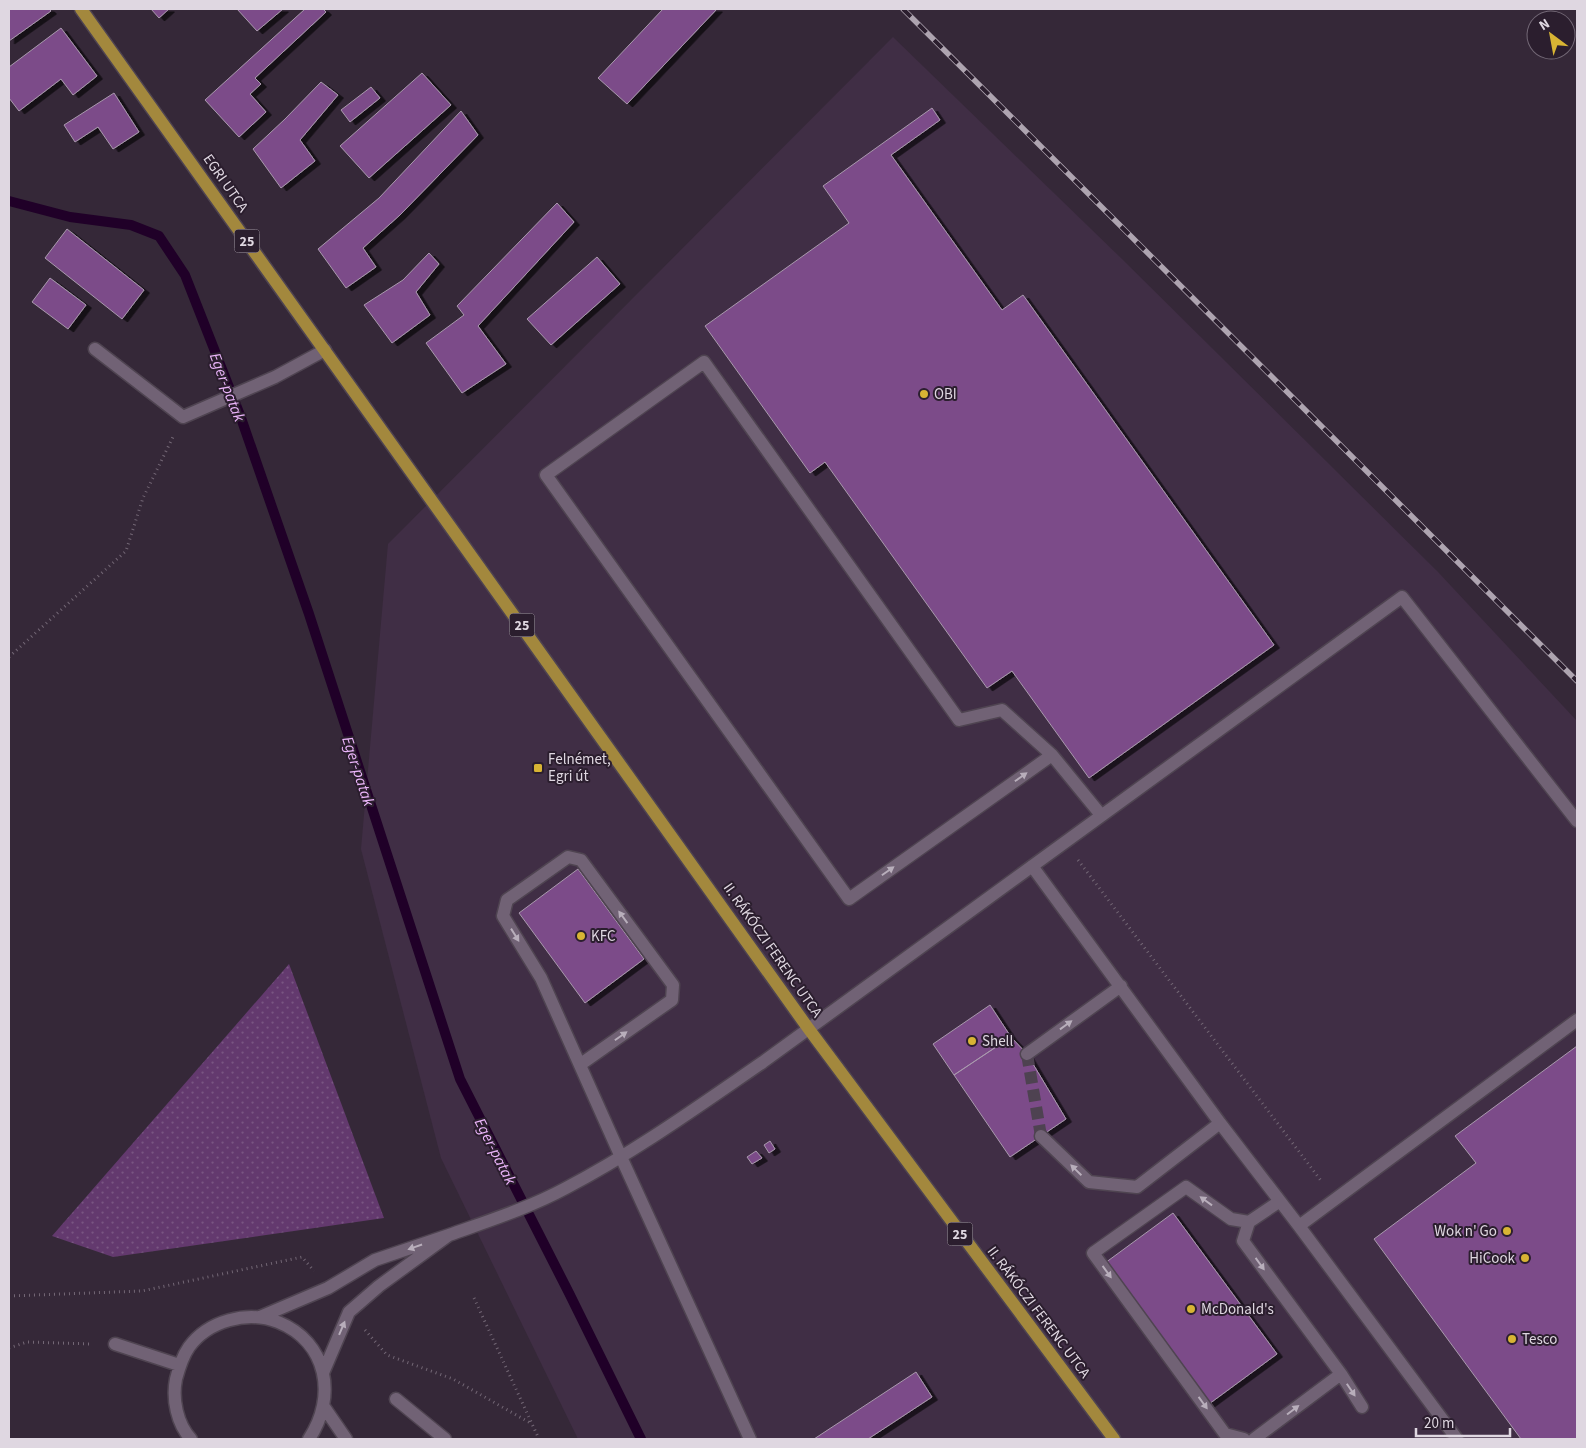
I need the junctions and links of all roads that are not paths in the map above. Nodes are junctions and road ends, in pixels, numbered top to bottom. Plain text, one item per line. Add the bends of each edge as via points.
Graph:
1 (81, 9) edge
2 (95, 349) dead end
3 (325, 350) junction
4 (413, 473) joint
5 (1052, 754) junction
6 (1101, 814) junction
7 (1577, 821) edge
8 (1032, 866) junction
9 (1121, 986) junction
10 (1577, 1020) edge
11 (808, 1028) junction
12 (1027, 1054) dead end
13 (581, 1064) junction
14 (1220, 1123) junction
15 (1040, 1136) tunnel mouth
16 (621, 1157) junction
17 (1280, 1200) junction
18 (1249, 1222) junction
19 (1299, 1226) junction
20 (449, 1235) junction
21 (260, 1317) junction
22 (116, 1344) road end
23 (179, 1365) junction
24 (323, 1373) junction
25 (1341, 1374) junction
26 (396, 1399) dead end
27 (324, 1407) junction
28 (1362, 1407) dead end
29 (192, 1439) edge
30 (309, 1439) edge
31 (346, 1439) edge
32 (445, 1439) edge
33 (750, 1439) edge
34 (1114, 1439) edge
35 (1244, 1439) edge
36 (1254, 1439) edge
37 (1457, 1439) edge

1 - 3 main road, EGRI UTCA / 25
2 - 3 street via 183,417 275,377
3 - 4 main road, EGRI UTCA / 25
4 - 11 main road, II. RÁKÓCZI FERENC UTCA / 25
5 -> 5 street via 1002,710 959,720 704,362 546,475 849,899
5 - 6 street
6 - 7 street via 1402,597
6 - 8 street
8 - 9 street
8 - 11 street
12 -> 9 street
9 - 14 street
10 - 19 street
11 - 16 street via 755,1068
11 - 34 main road, II. RÁKÓCZI FERENC UTCA / 25
13 -> 13 street via 672,1000 673,985 582,860 568,857 506,900 503,916 542,978
13 - 16 street
14 -> 15 street via 1137,1188 1089,1182
14 - 17 street
16 - 20 street via 565,1189
16 - 33 street
17 - 18 street
17 - 19 street
18 -> 25 street via 1243,1241
18 -> 35 street via 1231,1219 1186,1187 1093,1253 1225,1434
19 - 37 street
20 -> 21 street via 375,1260 328,1288
24 -> 20 street via 349,1312
21 - 23 street via 240,1317 203,1333 189,1347
21 - 24 street via 277,1322 300,1336 317,1356
22 - 23 street
23 - 29 street via 174,1388 177,1412
24 - 27 street
25 -> 28 street
36 -> 25 street
26 - 32 street
27 - 30 street via 318,1426
27 - 31 street

